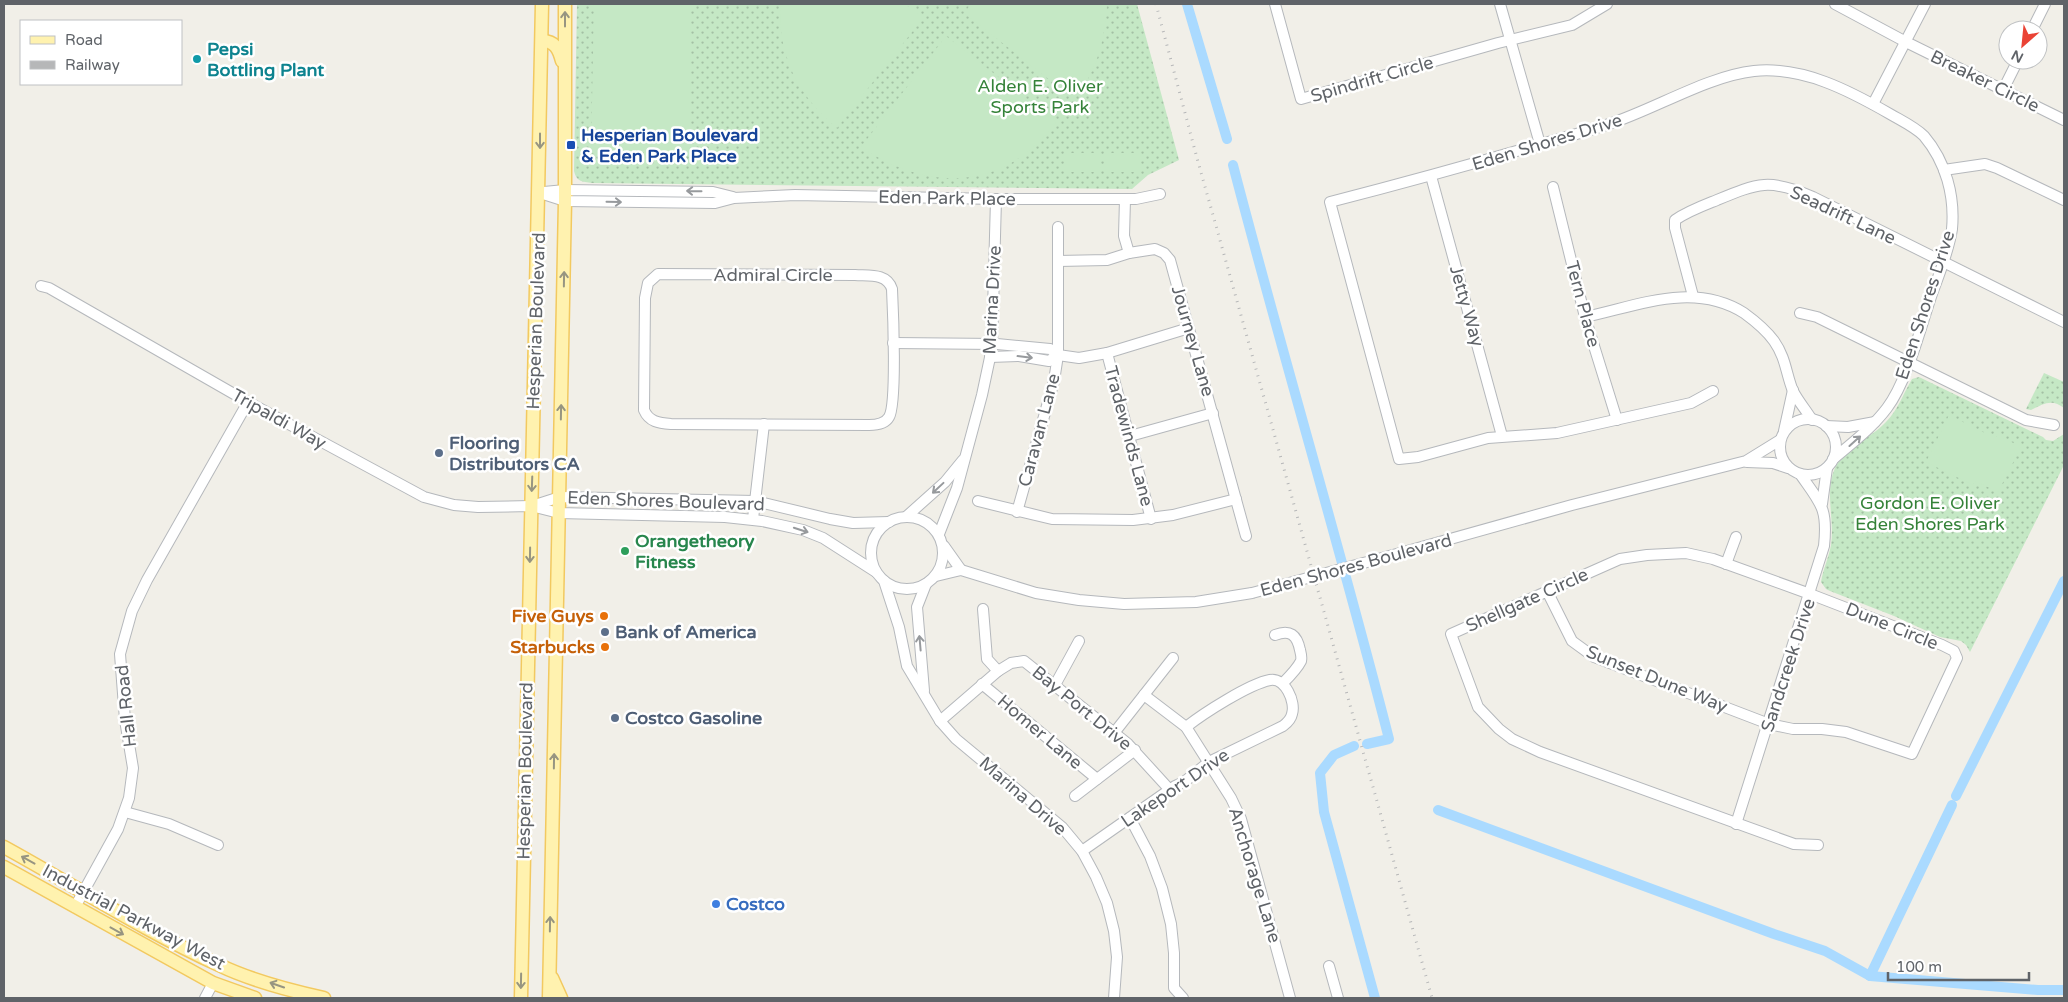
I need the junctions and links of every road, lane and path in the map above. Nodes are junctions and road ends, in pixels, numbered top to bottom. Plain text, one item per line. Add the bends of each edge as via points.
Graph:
1 (542, 4) edge
2 (565, 4) edge
3 (1275, 4) edge
4 (1500, 4) edge
5 (1607, 4) edge
6 (1835, 4) edge
7 (1925, 4) edge
8 (2045, 4) edge
9 (2037, 20) edge
10 (1509, 40) junction
11 (542, 41) junction
12 (1906, 42) junction
13 (564, 70) junction
14 (2013, 70) edge
15 (2003, 90) junction
16 (1873, 104) junction
17 (2064, 120) edge
18 (1540, 144) junction
19 (1944, 170) junction
20 (1431, 176) junction
21 (1553, 187) dead end
22 (540, 193) junction
23 (1160, 194) dead end
24 (565, 195) junction
25 (996, 199) junction
26 (1125, 199) junction
27 (2064, 200) edge
28 (1058, 227) dead end
29 (1129, 253) junction
30 (1058, 261) junction
31 (1942, 263) junction
32 (41, 286) dead end
33 (1693, 296) junction
34 (1800, 313) dead end
35 (1586, 317) junction
36 (2064, 322) edge
37 (1189, 328) junction
38 (893, 343) junction
39 (992, 344) junction
40 (1107, 353) junction
41 (1058, 356) junction
42 (990, 357) junction
43 (1909, 361) junction
44 (1793, 390) junction
45 (1713, 391) dead end
46 (248, 402) junction
47 (1213, 413) junction
48 (1617, 420) junction
49 (1812, 420) junction
50 (1876, 422) junction
51 (764, 424) junction
52 (2054, 425) dead end
53 (1826, 426) junction
54 (1130, 436) junction
55 (1502, 436) junction
56 (1782, 436) junction
57 (965, 457) junction
58 (1746, 462) junction
59 (1830, 464) junction
60 (1788, 468) junction
61 (1800, 474) junction
62 (560, 497) junction
63 (1236, 499) junction
64 (755, 501) junction
65 (978, 502) dead end
66 (1822, 504) junction
67 (531, 506) junction
68 (1016, 512) junction
69 (559, 513) junction
70 (907, 516) junction
71 (753, 519) junction
72 (1151, 519) junction
73 (889, 522) junction
74 (939, 534) junction
75 (1246, 536) dead end
76 (1736, 537) dead end
77 (943, 546) junction
78 (1726, 564) junction
79 (960, 570) junction
80 (876, 572) junction
81 (936, 576) junction
82 (884, 581) junction
83 (926, 584) junction
84 (1547, 591) junction
85 (1810, 594) junction
86 (983, 609) dead end
87 (1275, 634) dead end
88 (1079, 641) dead end
89 (1173, 658) dead end
90 (998, 671) junction
91 (1283, 683) junction
92 (982, 684) junction
93 (1055, 685) junction
94 (924, 692) junction
95 (1144, 695) junction
96 (940, 721) junction
97 (1769, 724) junction
98 (1186, 727) junction
99 (1114, 733) junction
100 (1135, 750) junction
101 (1209, 762) junction
102 (1098, 779) junction
103 (1170, 790) junction
104 (1075, 796) dead end
105 (125, 812) junction
106 (1130, 818) junction
107 (1736, 824) junction
108 (218, 845) dead end
109 (1818, 845) dead end
110 (4, 847) edge
111 (1082, 851) junction
112 (4, 867) edge
113 (83, 890) junction
114 (75, 907) junction
115 (1329, 966) dead end
116 (550, 972) junction
117 (213, 983) junction
118 (204, 998) edge
119 (255, 998) edge
120 (324, 998) edge
121 (521, 998) edge
122 (549, 998) edge
123 (561, 998) edge
124 (1114, 998) edge
125 (1182, 998) edge
126 (1290, 998) edge
127 (1338, 998) edge

1 - 11 main road, Hesperian Boulevard
13 -> 2 main road, Hesperian Boulevard
3 - 10 street, Spindrift Circle via 1301,99
4 - 10 street
5 - 10 street via 1572,25
6 - 12 street, Breaker Circle
7 - 12 street
8 - 9 street
10 - 18 street
11 - 13 main road via 554,44 559,50
11 -> 22 main road, Hesperian Boulevard
12 - 15 street, Breaker Circle
12 - 16 street
13 - 24 main road, Hesperian Boulevard
14 - 15 street
15 - 17 street, Breaker Circle
16 - 18 street, Eden Shores Drive via 1820,80 1784,72 1756,71 1727,77 1639,114
16 - 19 street, Eden Shores Drive via 1921,134
18 - 20 street, Eden Shores Drive
19 - 27 street via 1985,164
19 - 31 street, Eden Shores Drive via 1952,196 1952,224
20 - 55 street, Jetty Way
20 - 55 street, Eden Shores Drive via 1330,202 1396,449 1399,459 1418,457
21 - 35 street, Tern Place
22 - 24 street, Eden Park Place
22 -> 67 main road, Hesperian Boulevard
23 - 26 street, Eden Park Place
24 - 25 street, Eden Park Place via 715,203 734,198 795,195
62 -> 24 main road, Hesperian Boulevard
25 - 26 street, Eden Park Place
25 - 39 street, Marina Drive
26 - 29 street via 1124,236
28 - 30 street, Caravan Lane
29 - 30 street, Journey Lane via 1107,260
29 - 37 street, Journey Lane via 1155,249 1170,260
30 - 41 street, Caravan Lane
31 - 33 street, Seadrift Lane via 1801,192 1775,185 1752,186 1675,220
31 - 36 street
31 - 43 street, Eden Shores Drive
32 - 46 street, Tripaldi Way
33 - 35 street
33 - 44 street via 1737,309 1766,331 1787,364
34 - 43 street via 1817,317
35 - 48 street, Tern Place
37 - 40 street
37 - 47 street, Journey Lane
38 - 39 street
38 - 51 street, Admiral Circle via 892,411 882,423
38 - 51 street, Admiral Circle via 892,289 883,278 661,274 652,278 645,298 644,406 647,416 655,422 667,424
39 - 41 street via 1050,349
39 - 42 street, Marina Drive
40 - 41 street via 1078,358
40 - 54 street, Tradewinds Lane
42 -> 41 street via 1019,356 1049,361
41 - 68 street, Caravan Lane via 1054,381
42 - 57 street, Marina Drive
43 - 50 street, Eden Shores Drive via 1897,392
43 - 52 street via 2026,420
44 - 49 street
44 - 56 street
45 - 48 street, Eden Shores Drive via 1691,404
46 - 67 street, Tripaldi Way via 424,497 454,505
46 - 105 street, Hall Road via 132,611 120,654 125,720 133,768
47 - 54 street
47 - 63 street, Journey Lane
48 - 55 street, Eden Shores Drive via 1557,434
49 - 53 street
49 - 56 street via 1796,422
50 - 53 street via 1848,427
59 -> 50 street, Eden Shores Drive
51 - 64 street
53 - 59 street via 1836,451
54 - 72 street, Tradewinds Lane
56 - 58 street, Eden Shores Boulevard
56 - 60 street via 1780,455
57 -> 70 street, Marina Drive via 945,482
57 - 74 street, Marina Drive
58 - 60 street, Eden Shores Boulevard via 1773,463
58 - 79 street, Eden Shores Boulevard, bridge via 1572,505 1252,593 1196,602 1124,604 1079,600 1036,593
59 - 61 street via 1810,476
59 - 66 street, Sandcreek Drive
60 - 61 street
61 - 66 street, Sandcreek Drive
62 - 64 street, Eden Shores Boulevard
62 - 67 street, Eden Shores Boulevard
62 - 69 main road, Hesperian Boulevard
63 - 72 street
63 - 75 street, Journey Lane
64 - 71 street
64 - 73 street, Eden Shores Boulevard via 837,520
65 - 68 street
66 - 85 street, Sandcreek Drive via 1826,528 1824,546
67 - 69 street, Eden Shores Boulevard
67 -> 121 main road, Hesperian Boulevard
68 - 72 street via 1052,519
69 - 71 street, Eden Shores Boulevard
116 -> 69 main road, Hesperian Boulevard
70 - 73 street
70 - 74 street via 925,521
71 -> 80 street, Eden Shores Boulevard via 803,530 842,549
73 - 80 street via 879,530 871,547
74 - 77 street
76 - 78 street
77 - 79 street
77 - 81 street via 944,559
78 - 84 street, Shellgate Circle via 1686,553 1647,555 1620,560
78 - 85 street, Shellgate Circle
79 - 81 street
80 - 82 street
81 - 83 street
82 - 83 street via 905,589
82 - 94 street, Marina Drive via 907,666
94 -> 83 street, Marina Drive via 917,608
84 - 97 street, Sunset Dune Way via 1572,641 1594,656
84 - 107 street, Shellgate Circle via 1451,634 1478,707 1512,739 1540,752
85 - 97 street, Sandcreek Drive
85 - 97 street, Dune Circle via 1942,645 1954,651 1957,658 1912,754 1846,732
86 - 90 street via 987,659
87 - 91 street via 1286,632 1294,636 1302,656
88 - 93 street
89 - 95 street
90 - 92 street, Bay Port Drive
90 - 93 street, Bay Port Drive via 1024,661
91 - 98 street via 1268,680 1205,712
91 - 101 street, Lakeport Drive via 1293,709 1287,722
92 - 96 street, Bay Port Drive
92 - 102 street, Homer Lane
93 - 99 street, Bay Port Drive
94 - 96 street, Marina Drive
95 - 98 street, Anchorage Lane
95 - 99 street
96 - 111 street, Marina Drive via 956,739 1062,827
97 - 107 street, Sandcreek Drive
98 - 101 street, Anchorage Lane
99 - 100 street, Bay Port Drive
100 - 102 street, Homer Lane
100 - 103 street, Bay Port Drive
101 - 103 street, Lakeport Drive
101 - 126 street, Anchorage Lane via 1241,819
102 - 104 street, Homer Lane
103 - 106 street, Lakeport Drive
105 - 108 street via 169,824
105 - 113 street, Hall Road
106 - 111 street, Lakeport Drive
106 - 125 street via 1162,888 1171,924 1174,988
107 - 109 street via 1794,844
113 -> 110 main road, Industrial Parkway West
111 - 124 street, Marina Drive via 1107,904 1114,931 1117,957
112 - 114 main road, Industrial Parkway West
113 - 114 street, Hall Road
120 -> 113 main road, Industrial Parkway West via 220,966
114 -> 117 main road, Industrial Parkway West
115 - 127 street
116 - 122 main road, Hesperian Boulevard
116 - 123 main road
117 - 118 street
117 - 119 main road, Industrial Parkway West

